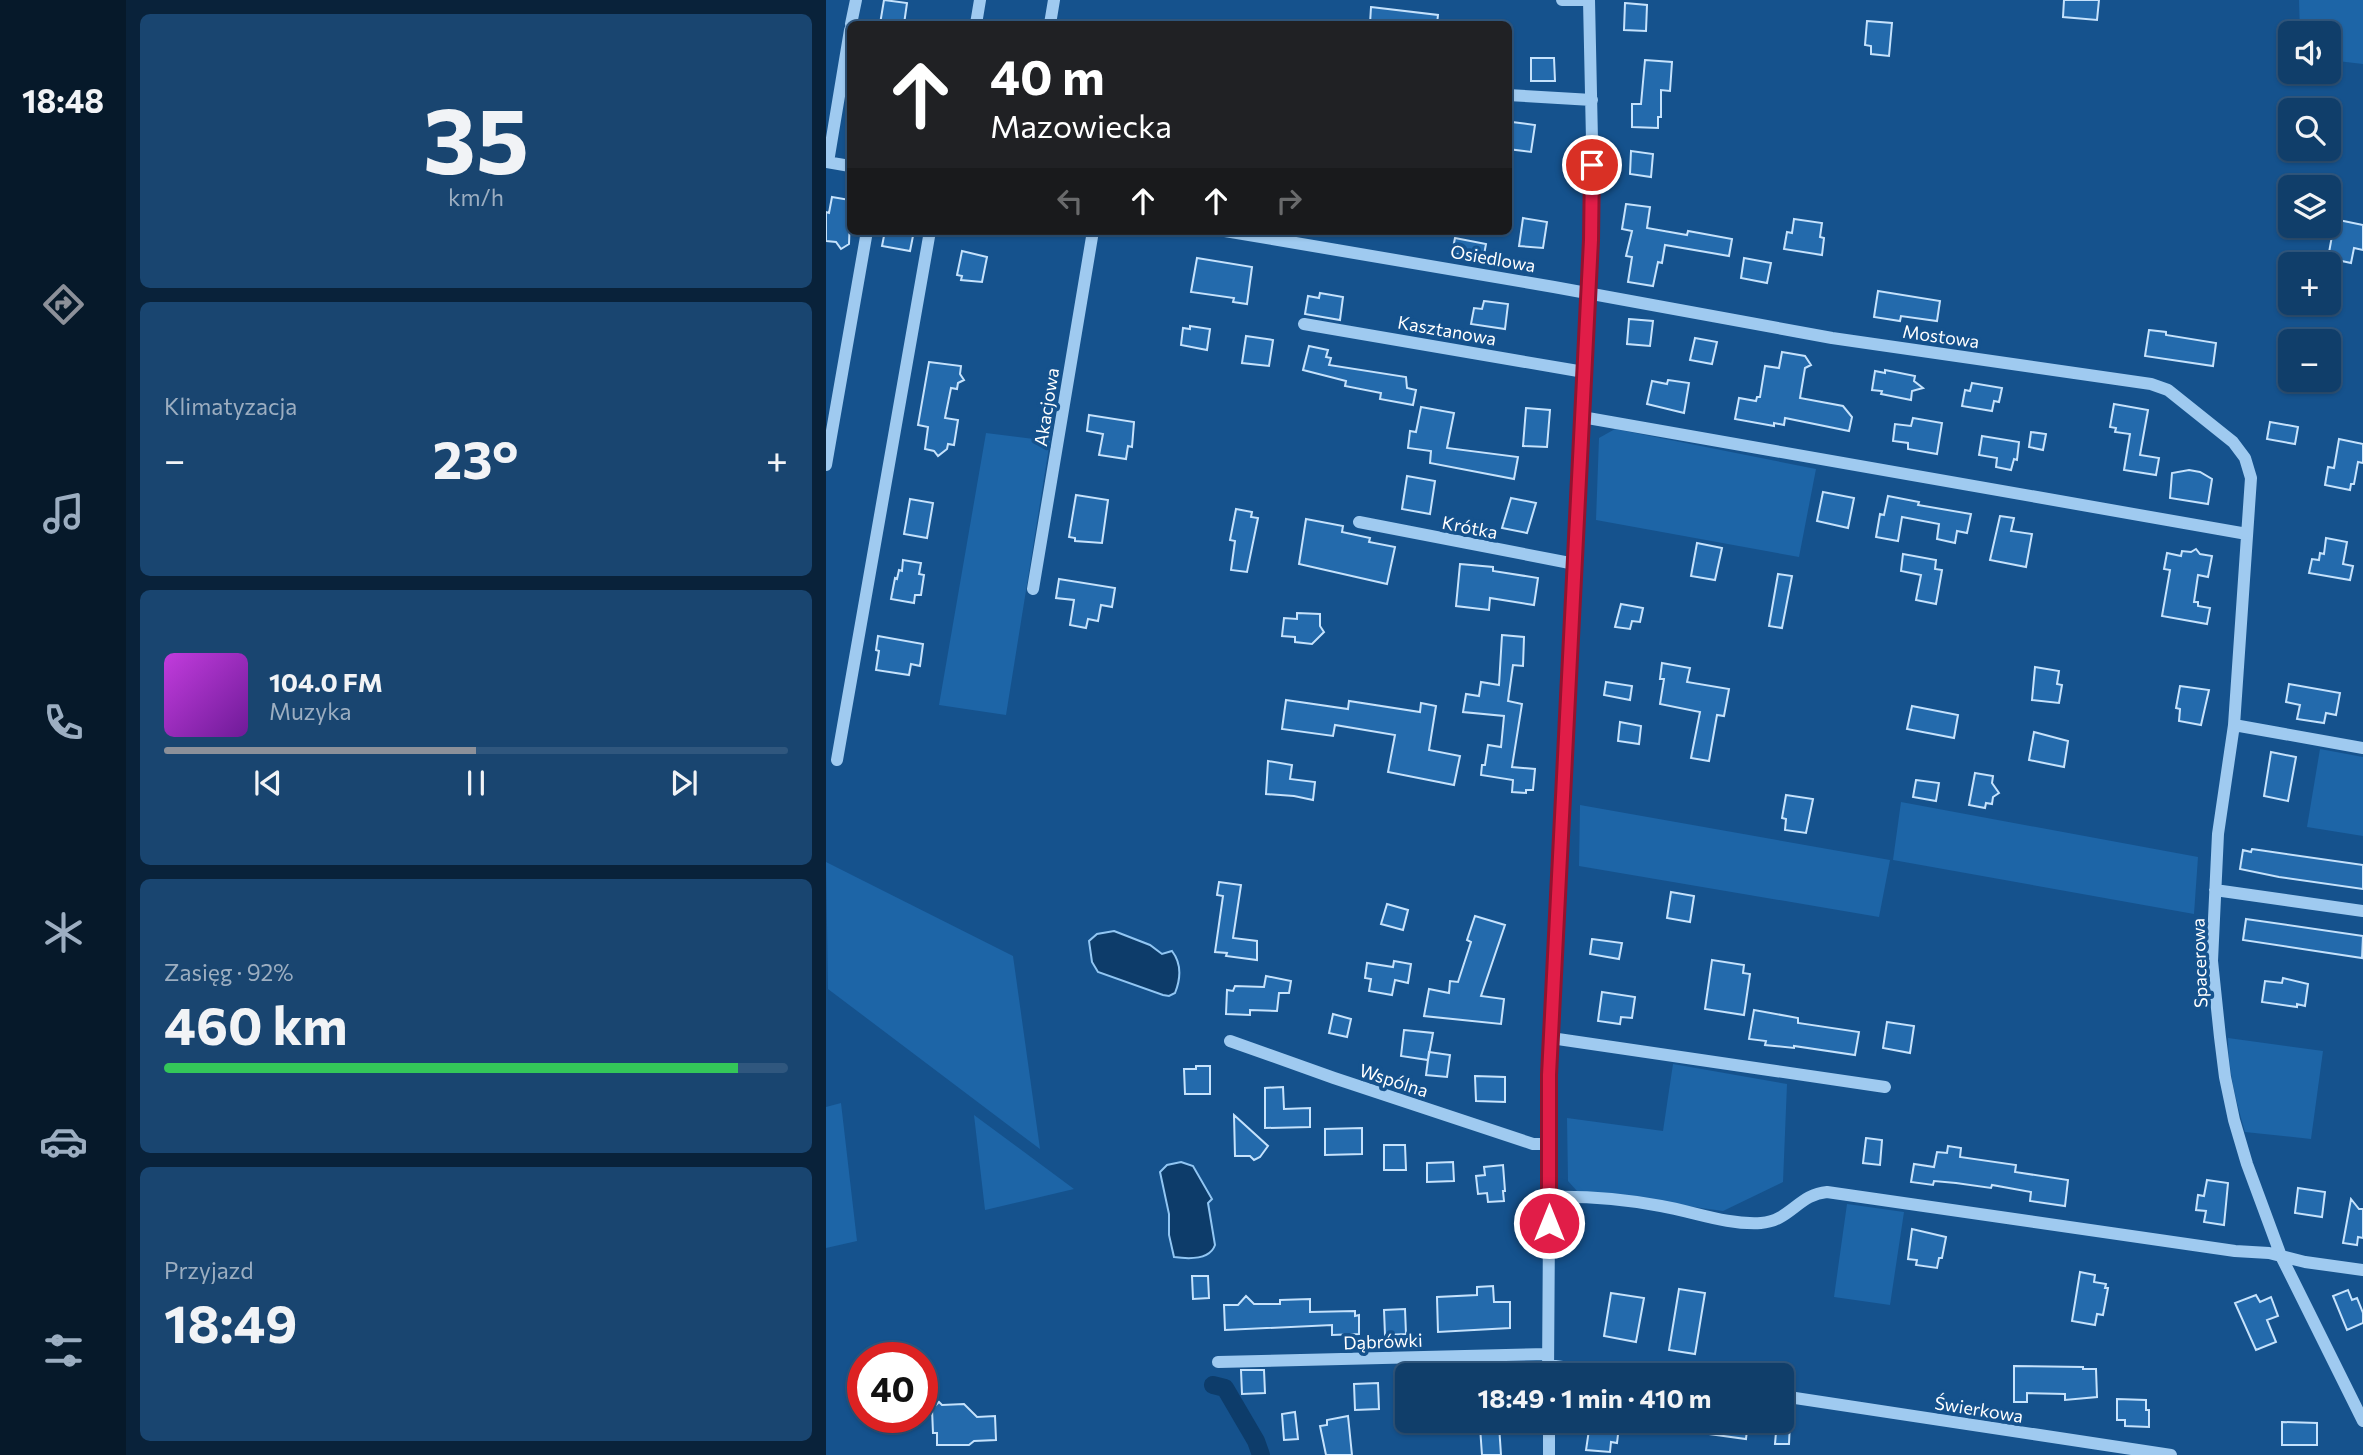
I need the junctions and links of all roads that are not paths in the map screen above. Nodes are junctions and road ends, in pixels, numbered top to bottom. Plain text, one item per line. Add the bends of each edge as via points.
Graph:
1 (856, 0) edge
2 (980, 0) edge
3 (1054, 0) edge
4 (1562, 0) edge
5 (1587, 0) edge
6 (852, 21) edge
7 (976, 21) edge
8 (1050, 21) edge
9 (847, 47) edge
10 (1512, 95) edge
11 (1592, 100) junction
12 (827, 162) edge
13 (847, 165) edge
14 (866, 235) edge
15 (929, 235) edge
16 (1092, 235) edge
17 (1248, 235) edge
18 (1588, 293) junction
19 (1304, 324) dead end
20 (1584, 372) junction
21 (1582, 417) junction
22 (826, 465) edge
23 (2251, 478) joint
24 (1359, 522) dead end
25 (2247, 534) junction
26 (1575, 564) junction
27 (1033, 589) dead end
28 (2234, 725) junction
29 (2363, 748) edge
30 (837, 760) dead end
31 (2215, 890) junction
32 (2363, 911) edge
33 (1551, 1038) junction
34 (1230, 1041) dead end
35 (1885, 1087) dead end
36 (1549, 1144) junction
37 (1549, 1197) junction
38 (2281, 1256) junction
39 (2363, 1270) edge
40 (1218, 1362) dead end
41 (1548, 1363) edge
42 (1395, 1364) edge
43 (1794, 1398) edge
44 (2363, 1422) edge
45 (1549, 1433) edge
46 (1549, 1455) edge
47 (2172, 1455) edge

1 - 6 street
2 - 7 street
3 - 8 street
4 - 5 street
5 - 11 street
9 - 12 street
10 - 11 street
11 - 18 street
12 - 13 street
14 - 22 street
15 - 30 street
16 - 27 street, Akacjowa
17 - 18 street, Osiedlowa
18 - 20 street
18 - 23 street, Mostowa via 1832,338 2151,384 2168,390 2233,442 2245,458
19 - 20 street, Kasztanowa
20 - 21 street
21 - 25 street
21 - 26 street
23 - 25 street, Spacerowa
24 - 26 street, Krótka
25 - 28 street, Spacerowa
26 - 33 street
28 - 29 street
28 - 31 street, Spacerowa
31 - 32 street
31 - 38 street, Spacerowa via 2212,961 2225,1077 2247,1164
33 - 35 street
33 - 36 street
34 - 36 street, Wspólna via 1533,1144
36 - 37 street
37 - 38 street via 1613,1198 1751,1223 1776,1220 1808,1195 1827,1192
37 - 41 street
38 - 39 street
38 - 44 street, Spacerowa
40 - 42 street, Dąbrówki
43 - 47 street, Świerkowa
45 - 46 street

